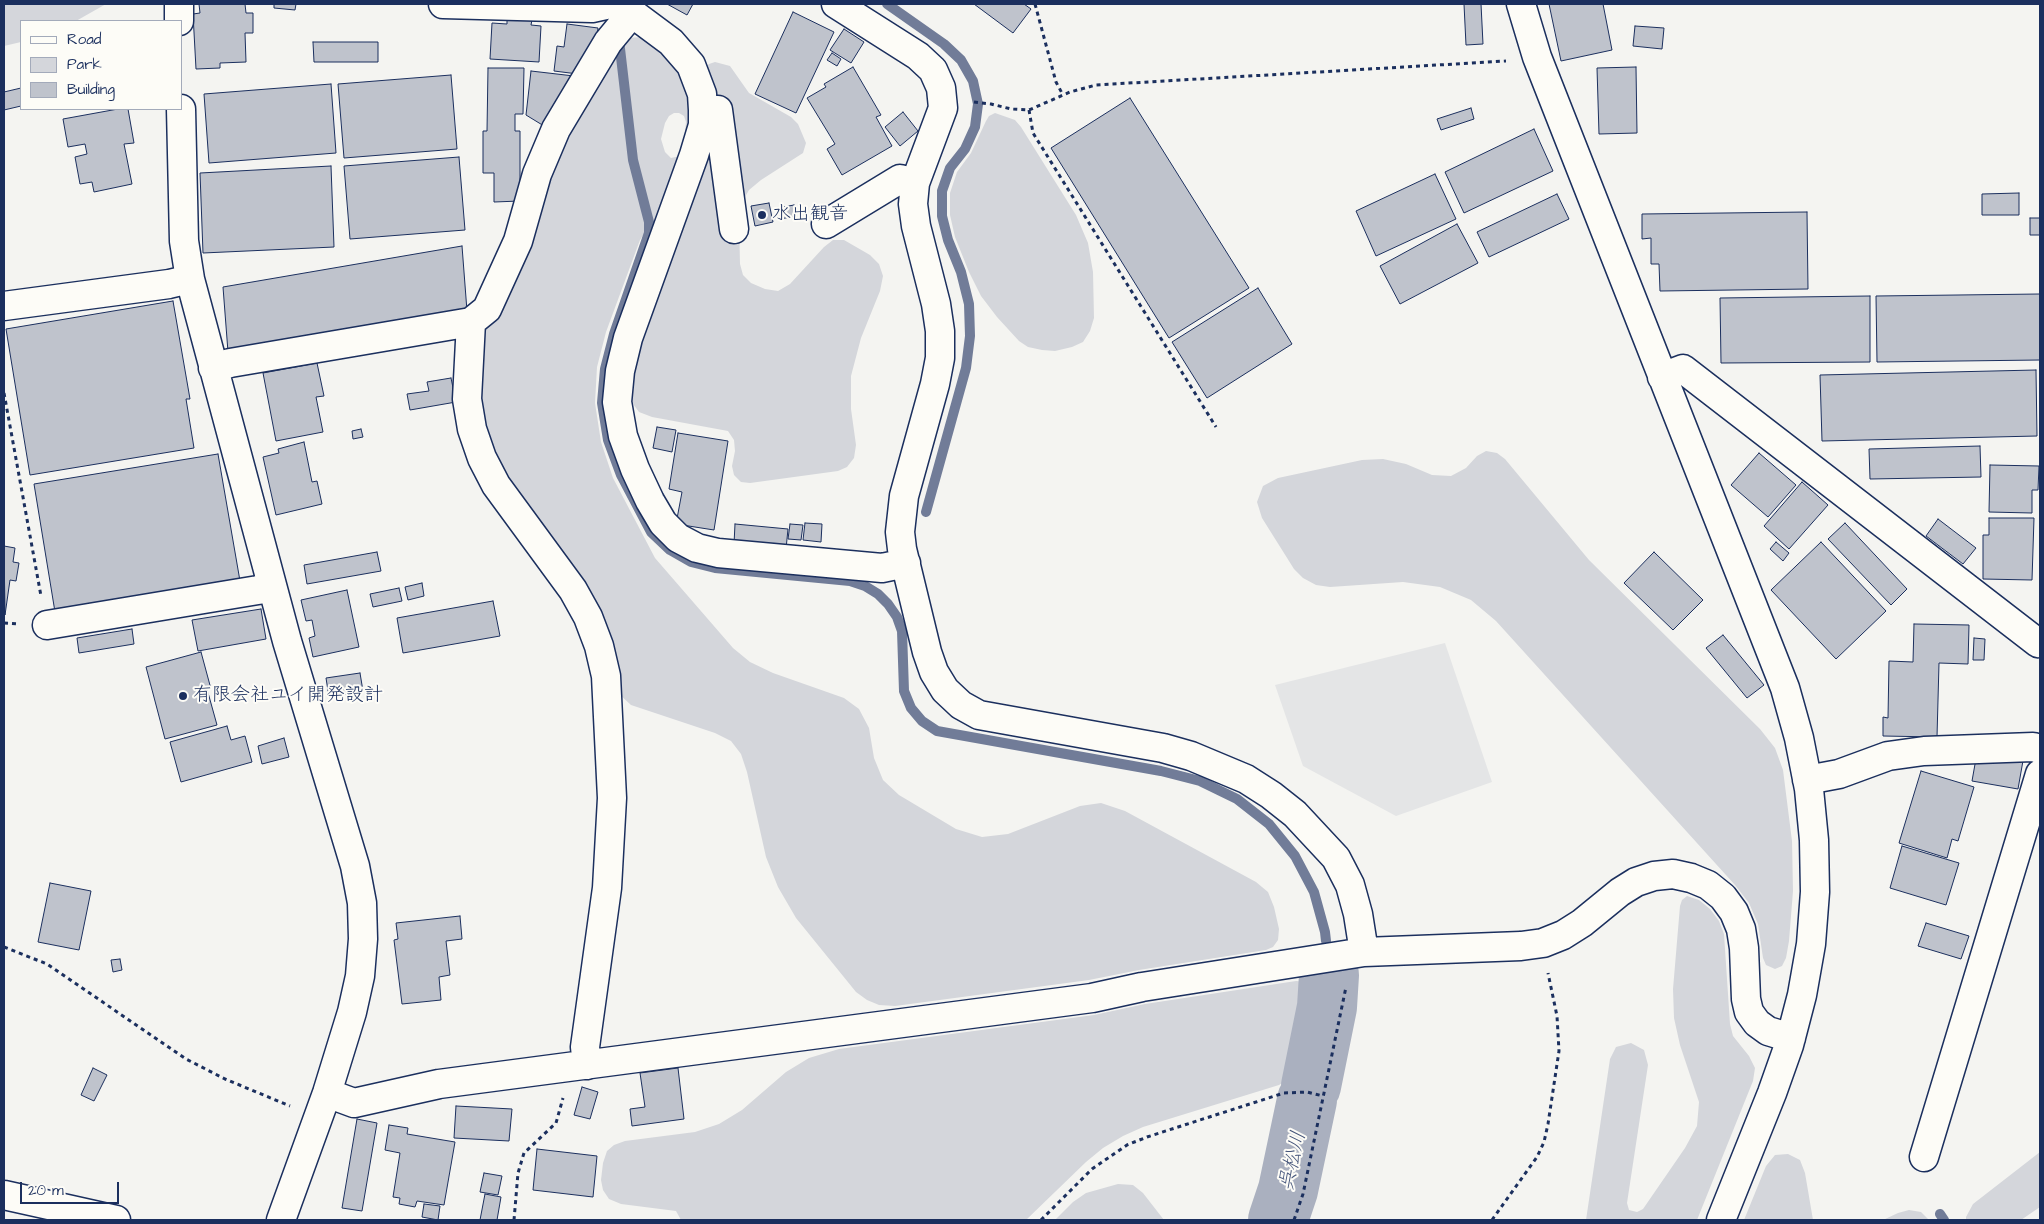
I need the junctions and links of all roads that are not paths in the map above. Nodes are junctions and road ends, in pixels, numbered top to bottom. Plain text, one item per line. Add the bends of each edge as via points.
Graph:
1 (178, 4) edge
2 (443, 4) edge
3 (836, 4) edge
4 (1522, 4) edge
5 (622, 7) edge
6 (179, 20) edge
7 (181, 110) edge
8 (703, 110) junction
9 (916, 183) junction
10 (826, 224) dead end
11 (734, 229) dead end
12 (190, 280) junction
13 (4, 306) edge
14 (471, 322) junction
15 (213, 368) junction
16 (1662, 378) junction
17 (906, 563) junction
18 (272, 586) junction
19 (47, 625) road end
20 (2040, 642) edge
21 (2040, 749) edge
22 (2040, 774) edge
23 (1807, 780) junction
24 (1354, 954) junction
25 (1791, 1038) junction
26 (587, 1065) junction
27 (322, 1104) junction
28 (1924, 1157) dead end
29 (4, 1195) edge
30 (116, 1220) edge
31 (281, 1220) edge
32 (1721, 1220) edge

1 - 6 street
2 - 5 street
3 - 9 street via 918,56 932,70 941,88 943,108
4 - 16 street via 1536,54
5 - 8 street via 671,42 691,65 702,94
5 - 14 street via 608,42 556,129 537,174 524,226 512,257 487,309
7 - 12 street via 184,232
8 - 11 street via 718,110
8 - 17 street via 703,125 694,155 628,338 620,371 617,402 623,436 634,469 663,523 678,538 697,548 718,553 882,568
9 - 10 street via 900,179
9 - 17 street via 913,204 916,226 936,304 940,358 901,514 900,532
12 - 13 street
12 - 15 street
14 - 15 street
14 - 26 street via 467,399 472,429 482,458 496,485 585,610 600,646 606,676 612,798 607,888 585,1047
15 - 18 street
16 - 20 street via 1684,369
16 - 23 street via 1785,688
17 - 24 street via 934,672 960,705 979,715 1000,720 1162,748 1191,756 1246,779 1295,814 1336,858 1350,885 1358,914
18 - 19 street
18 - 27 street via 355,866 362,903 360,976 352,1012
21 - 23 street via 1924,751 1888,756 1839,774
22 - 28 street
23 - 25 street via 1814,840 1815,892 1811,944
24 - 25 street via 1543,943 1582,924 1636,882 1673,874 1708,885 1734,912 1743,939 1749,1012 1768,1031
24 - 26 street via 1142,987 1092,998
25 - 32 street
26 - 27 street via 440,1084 354,1103
27 - 31 street
29 - 30 street

